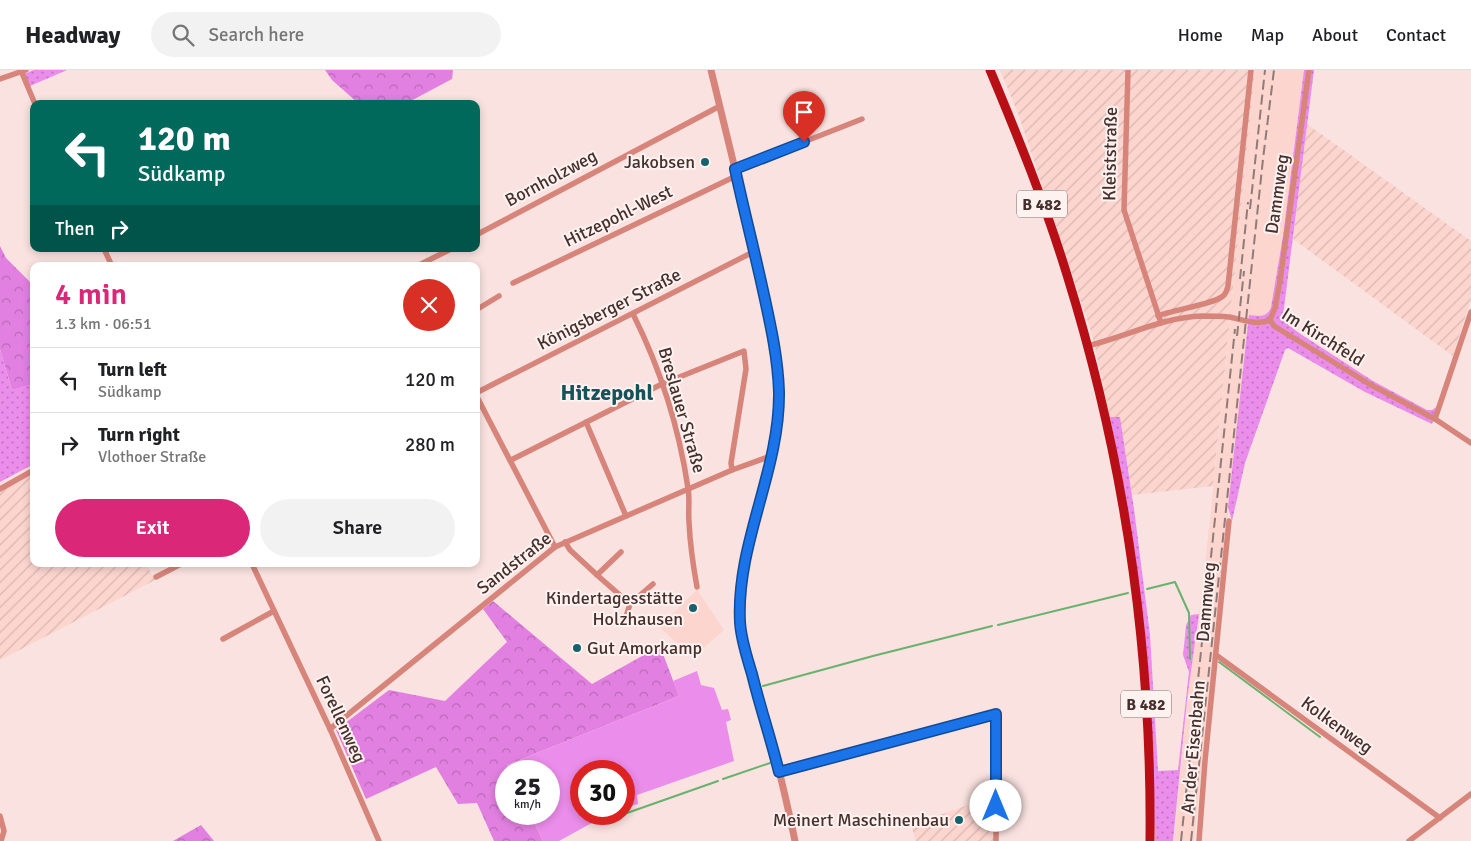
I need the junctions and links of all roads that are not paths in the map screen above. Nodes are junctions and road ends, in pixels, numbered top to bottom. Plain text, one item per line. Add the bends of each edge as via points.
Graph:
1 (711, 70) edge
2 (990, 70) edge
3 (1128, 70) edge
4 (1251, 70) edge
5 (1309, 70) edge
6 (24, 71) edge
7 (0, 79) edge
8 (34, 100) edge
9 (720, 106) junction
10 (862, 119) dead end
11 (736, 172) junction
12 (480, 234) edge
13 (755, 251) junction
14 (445, 252) edge
15 (425, 262) edge
16 (513, 283) dead end
17 (499, 296) dead end
18 (480, 308) edge
19 (1471, 312) edge
20 (633, 314) junction
21 (1158, 316) junction
22 (1270, 320) junction
23 (1161, 323) junction
24 (1087, 346) junction
25 (662, 384) junction
26 (480, 392) edge
27 (480, 402) edge
28 (1435, 418) junction
29 (586, 422) junction
30 (1471, 443) edge
31 (771, 456) junction
32 (511, 460) junction
33 (732, 470) junction
34 (30, 472) edge
35 (0, 488) edge
36 (689, 489) junction
37 (626, 516) junction
38 (1229, 521) dead end
39 (565, 542) junction
40 (555, 547) junction
41 (621, 552) dead end
42 (175, 567) edge
43 (253, 567) edge
44 (597, 575) junction
45 (156, 577) dead end
46 (653, 584) dead end
47 (697, 587) dead end
48 (630, 604) junction
49 (274, 611) junction
50 (625, 620) dead end
51 (223, 638) dead end
52 (1216, 655) junction
53 (330, 729) junction
54 (779, 772) junction
55 (1471, 794) edge
56 (0, 816) edge
57 (1440, 818) junction
58 (1, 841) edge
59 (378, 841) edge
60 (795, 841) edge
61 (996, 841) edge
62 (1150, 841) edge
63 (1200, 841) edge
64 (1409, 841) edge

1 - 9 street
2 - 24 main road, B 482 via 1067,274
3 - 21 street, Kleiststraße via 1124,210
4 - 21 street via 1226,292 1216,301
5 - 22 street, Dammweg via 1280,281
6 - 7 street
6 - 8 street
9 - 11 street
9 - 12 street, Bornholzweg
10 - 11 street, Hitzepohl-West
11 - 13 street
11 - 16 street, Hitzepohl-West
13 - 20 street, Königsberger Straße
13 - 31 street via 772,330 778,381 777,424
14 - 15 street
17 - 18 street
19 - 28 street
20 - 25 street, Breslauer Straße
20 - 26 street, Königsberger Straße
21 - 23 street, Kleiststraße
22 - 23 street, Im Kirchfeld via 1257,322 1202,316
22 - 28 street, Im Kirchfeld via 1274,326 1356,375
23 - 24 street, Im Kirchfeld
24 - 62 main road, B 482 via 1117,469 1132,558 1147,715
25 - 29 street
25 - 33 street via 744,351 746,369 730,463
25 - 36 street, Breslauer Straße
27 - 32 street
28 - 30 street, Im Kirchfeld
29 - 32 street
29 - 37 street
31 - 33 street, Sandstraße
31 - 54 street via 746,557 740,622
32 - 40 street
33 - 36 street, Sandstraße
34 - 35 street
36 - 37 street, Sandstraße
36 - 47 street, Breslauer Straße via 689,521
37 - 39 street, Sandstraße
38 - 52 street, Dammweg
39 - 40 street, Sandstraße
39 - 44 street
40 - 53 street, Sandstraße
41 - 44 street
42 - 45 street
43 - 49 street, Forellenweg
44 - 48 street
46 - 48 street
48 - 50 street
49 - 51 street
49 - 53 street, Forellenweg
52 - 57 street, Kolkenweg
52 - 63 street, An der Eisenbahn
53 - 59 street, Forellenweg
54 - 60 street
54 - 61 street via 996,714
55 - 57 street
56 - 58 street via 4,831
57 - 64 street

